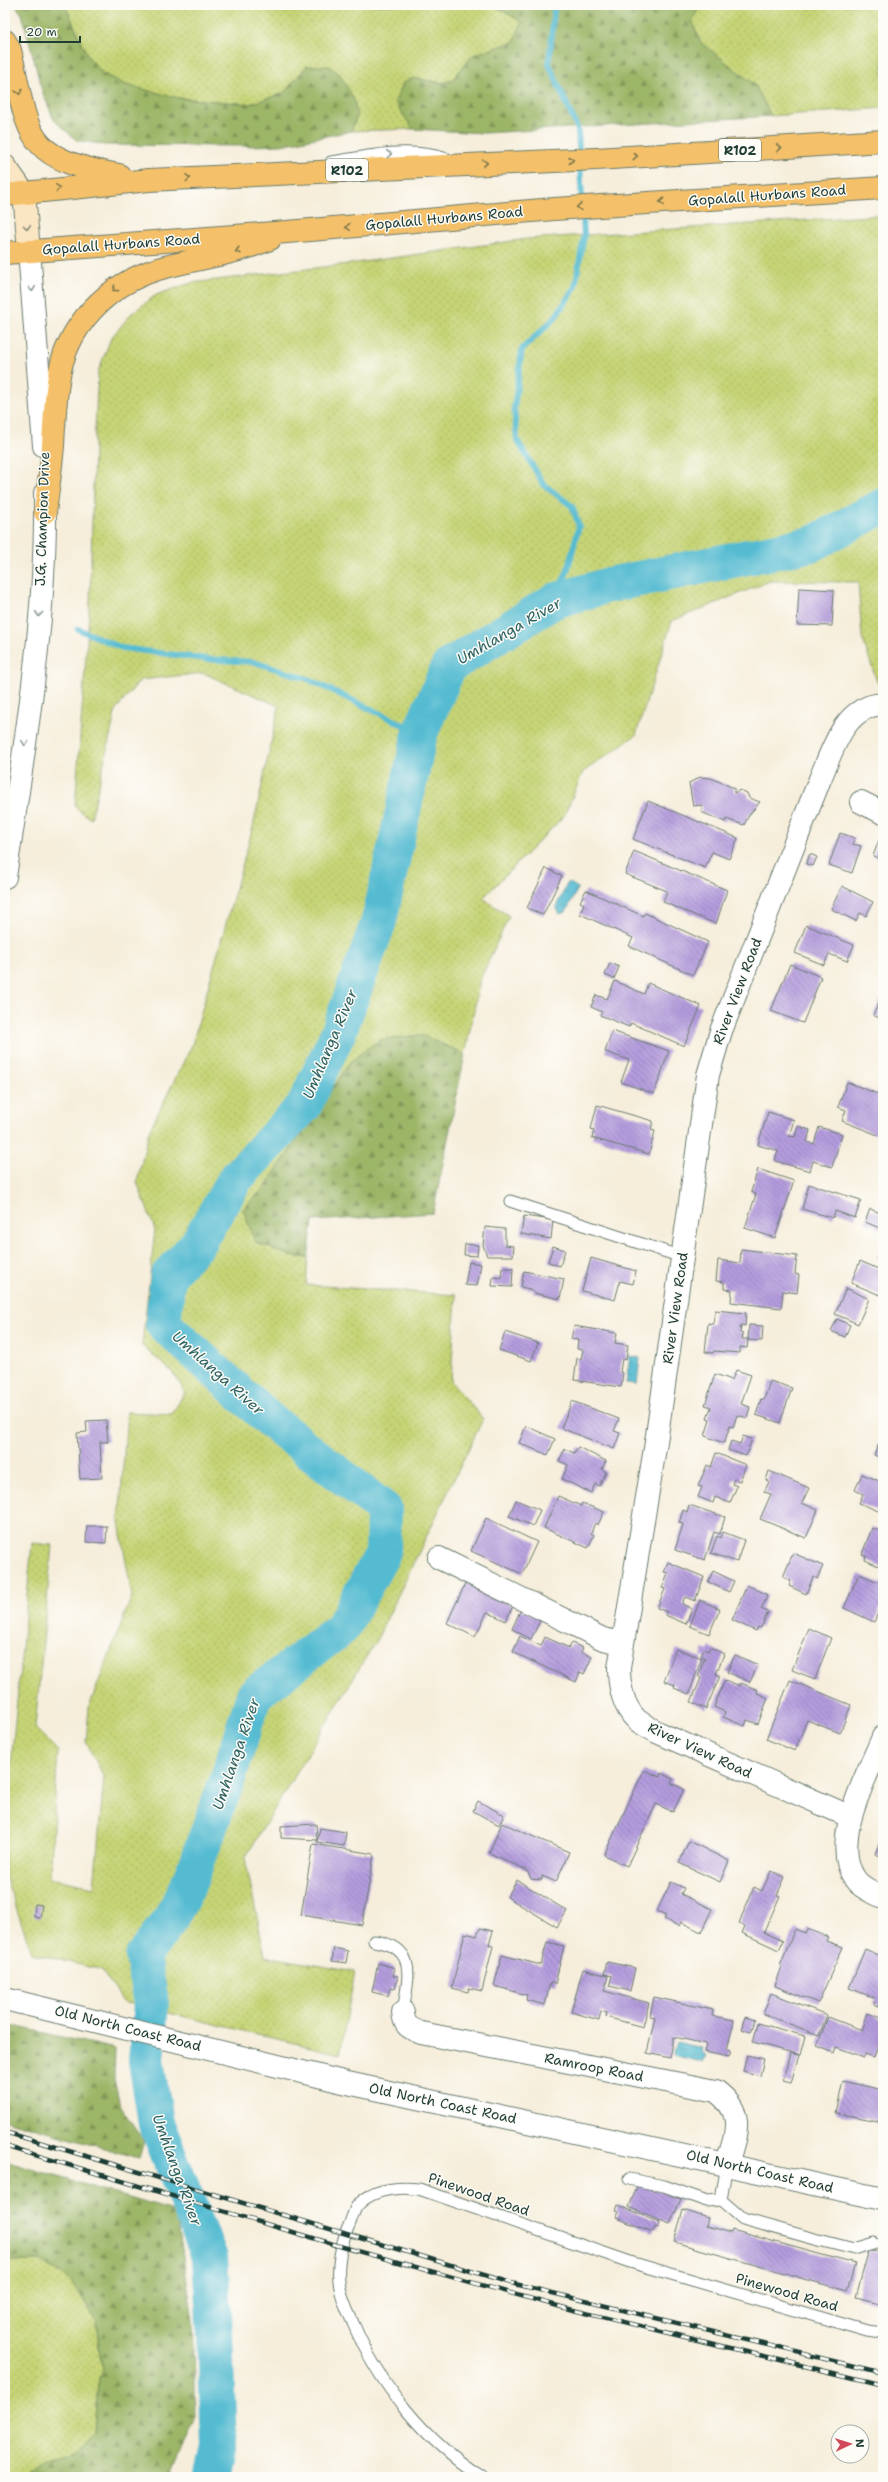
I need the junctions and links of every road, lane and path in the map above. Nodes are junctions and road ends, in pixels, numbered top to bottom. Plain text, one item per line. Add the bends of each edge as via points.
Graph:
1 (5, 41) edge
2 (883, 141) edge
3 (5, 166) edge
4 (149, 180) junction
5 (883, 188) edge
6 (15, 194) edge
7 (287, 232) junction
8 (29, 250) junction
9 (5, 253) edge
10 (45, 512) junction
11 (883, 704) edge
12 (861, 802) dead end
13 (883, 813) edge
14 (5, 877) edge
15 (510, 1201) dead end
16 (682, 1257) junction
17 (439, 1558) dead end
18 (622, 1643) junction
19 (883, 1737) edge
20 (851, 1817) junction
21 (883, 1897) edge
22 (374, 1941) dead end
23 (5, 1995) edge
24 (5, 1999) edge
25 (30, 2003) junction
26 (403, 2012) joint
27 (727, 2164) junction
28 (630, 2179) dead end
29 (883, 2199) edge
30 (721, 2200) junction
31 (874, 2243) dead end
32 (883, 2333) edge
33 (481, 2477) edge

1 -> 4 main road via 10,50 28,126 41,146 54,157 69,164
4 -> 2 main road, R102 via 596,159
3 - 6 main road
6 -> 4 main road, R102
5 -> 7 main road, Gopalall Hurbans Road via 554,209
6 -> 8 main road, J.G. Champion Drive
7 - 8 main road, Gopalall Hurbans Road
7 -> 10 main road via 238,252 158,269 135,277 111,291 86,315 64,355 58,382
8 - 9 main road, Gopalall Hurbans Road
8 -> 10 street, J.G. Champion Drive via 44,422
10 -> 14 street, J.G. Champion Drive via 39,614 28,717
11 - 16 street, River View Road via 865,707 853,715 839,736 721,1031 708,1074
12 - 13 street
15 - 16 lane
16 - 18 street, River View Road via 656,1442
17 - 18 street via 603,1638
18 - 20 street, River View Road via 619,1685 628,1708 637,1720 659,1733
19 - 20 street
20 - 21 street via 846,1842 849,1865 855,1880 867,1890
22 - 26 lane via 390,1943 401,1950 408,1961
23 - 25 street
24 - 25 street, Old North Coast Road
25 - 27 street, Old North Coast Road via 343,2082
26 - 27 street, Ramroop Road via 404,2022 409,2028 421,2033 716,2090 733,2106 736,2116 737,2130
27 - 29 street, Old North Coast Road
27 - 30 lane
28 - 30 lane via 664,2186 707,2201
30 - 31 lane via 743,2219 854,2248
32 - 33 lane, Pinewood Road via 866,2331 630,2262 426,2191 401,2187 386,2190 373,2195 357,2207 344,2236 339,2268 342,2294 363,2348 388,2386 423,2430 463,2465

